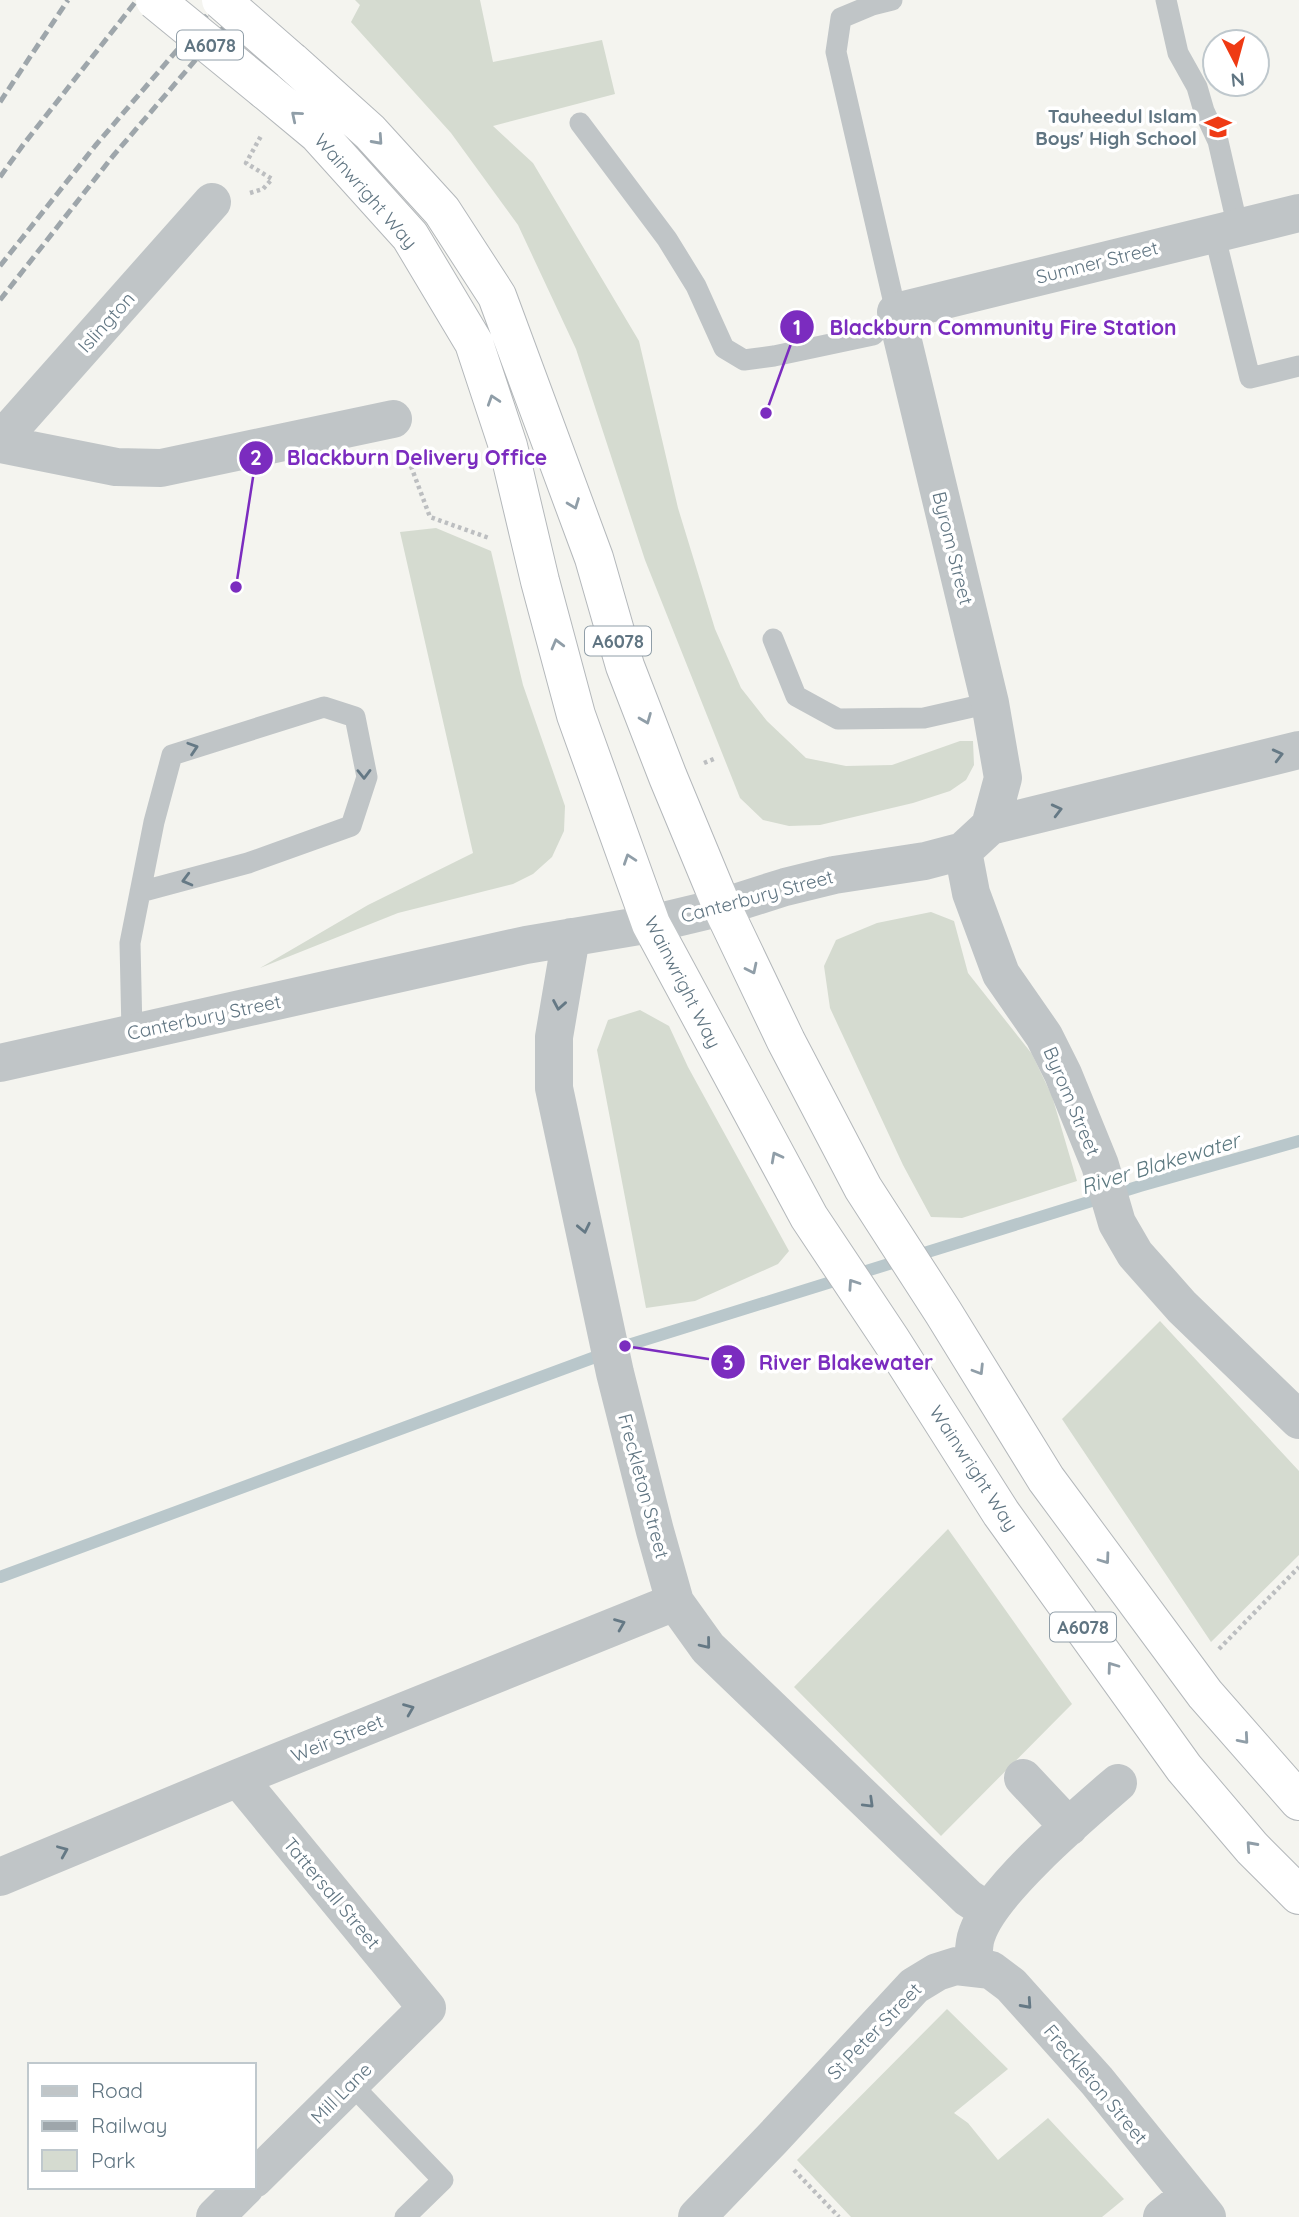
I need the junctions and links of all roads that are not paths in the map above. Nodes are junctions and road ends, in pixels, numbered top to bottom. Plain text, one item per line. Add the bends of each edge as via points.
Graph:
1 (155, 0) edge
2 (221, 0) edge
3 (892, 0) edge
4 (1166, 0) edge
5 (580, 123) dead end
6 (212, 202) dead end
7 (1299, 213) edge
8 (1226, 231) junction
9 (896, 312) junction
10 (1299, 366) edge
11 (393, 419) road end
12 (0, 442) edge
13 (774, 639) dead end
14 (990, 702) junction
15 (1299, 750) edge
16 (977, 839) junction
17 (140, 892) junction
18 (722, 907) junction
19 (651, 924) junction
20 (571, 937) junction
21 (132, 1032) junction
22 (0, 1063) edge
23 (1299, 1420) edge
24 (675, 1602) junction
25 (238, 1778) junction
26 (1023, 1778) dead end
27 (1118, 1783) dead end
28 (1299, 1801) edge
29 (1069, 1827) junction
30 (0, 1877) edge
31 (1299, 1895) edge
32 (988, 1911) junction
33 (973, 1966) junction
34 (427, 2008) joint
35 (351, 2084) junction
36 (256, 2177) edge
37 (243, 2189) edge
38 (1186, 2210) edge
39 (215, 2217) edge
40 (405, 2217) edge
41 (697, 2217) edge

19 -> 1 highway, Wainwright Way / A6078, bridge via 576,715 508,446 474,343 410,236 318,134
2 -> 18 highway, Wainwright Way / A6078, bridge via 370,132 442,211 497,296 594,558 625,666
3 - 9 lane via 841,18 836,52
4 - 8 lane via 1178,53 1218,141
5 - 9 lane via 667,239 696,286 724,348 744,360 873,335
6 - 12 street, Islington
7 - 8 street, Sumner Street
8 - 9 street, Sumner Street
8 - 10 lane via 1250,378
9 - 14 street, Byrom Street
11 - 12 street via 161,468 116,467
13 - 14 lane via 796,696 838,719 924,718
14 - 16 street, Byrom Street via 1003,778
16 -> 15 street, Canterbury Street
16 - 18 street, Canterbury Street via 925,861 834,875
16 - 23 street, Byrom Street via 971,893 1001,974 1044,1036 1063,1074 1100,1165 1117,1223 1135,1254 1174,1298
17 -> 17 lane via 172,755 324,707 355,717 368,777 351,826 248,863
17 - 21 lane via 130,943
18 - 19 street, Canterbury Street
18 -> 28 highway, Wainwright Way / A6078 via 863,1188 1054,1489 1205,1694
19 - 20 street, Canterbury Street
31 -> 19 highway, Wainwright Way / A6078 via 1184,1768 1002,1513 809,1217
20 - 21 street, Canterbury Street
20 -> 24 street, Freckleton Street via 554,1037 554,1088 615,1373
21 - 22 street, Canterbury Street
25 -> 24 street, Weir Street
24 -> 32 street, Freckleton Street via 708,1648 968,1898
30 -> 25 street, Weir Street
25 - 34 street, Tattersall Street
26 - 29 street
27 - 29 street
29 - 32 street
32 - 33 street via 976,1936
33 -> 38 street, Freckleton Street via 991,1970 1011,1985 1097,2081
33 - 41 street, St Peter Street via 937,1972 914,1986
34 - 35 street, Mill Lane
35 - 36 street, Mill Lane
35 - 40 lane via 443,2180
37 - 39 street

